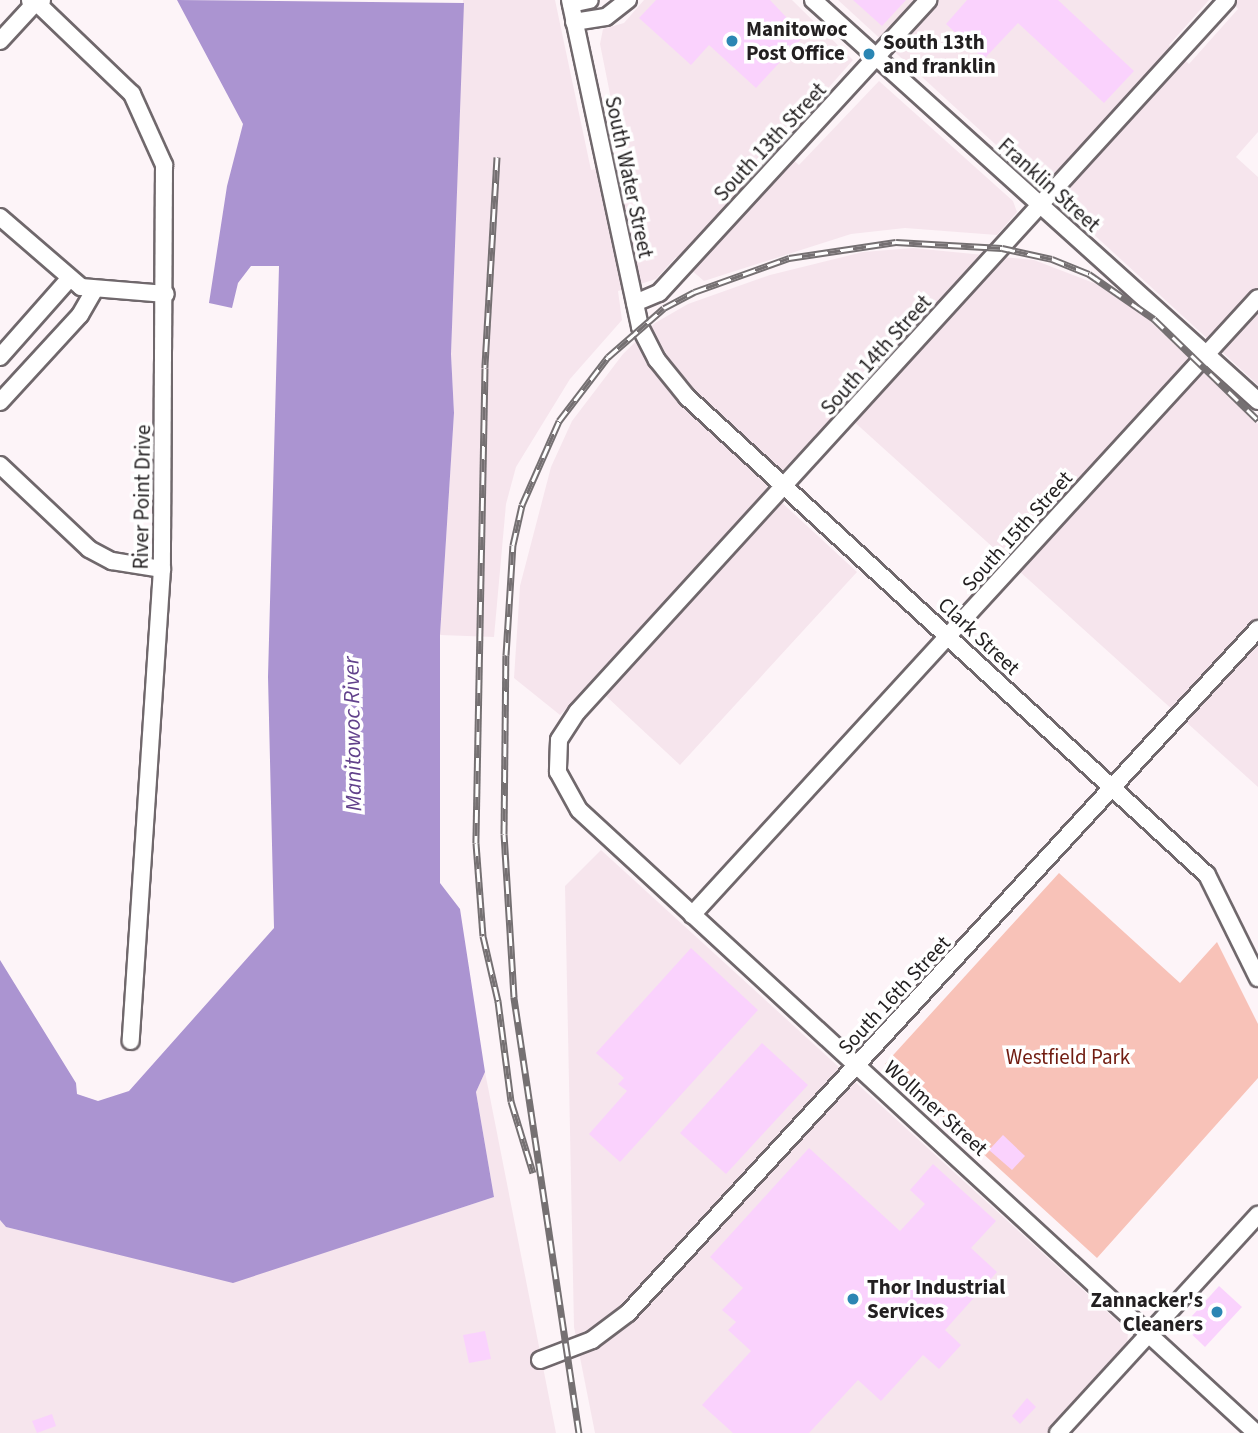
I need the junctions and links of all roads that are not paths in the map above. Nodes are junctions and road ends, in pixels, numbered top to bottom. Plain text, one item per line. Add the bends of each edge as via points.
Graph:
1 (590, 0) edge
2 (628, 0) edge
3 (813, 0) edge
4 (928, 0) edge
5 (1227, 0) edge
6 (36, 1) edge
7 (570, 2) edge
8 (574, 22) junction
9 (0, 41) edge
10 (875, 58) junction
11 (1041, 206) junction
12 (0, 217) edge
13 (69, 279) junction
14 (94, 291) junction
15 (166, 294) junction
16 (1258, 298) edge
17 (635, 303) junction
18 (1207, 354) junction
19 (0, 357) edge
20 (657, 360) joint
21 (1258, 401) edge
22 (0, 402) edge
23 (0, 465) edge
24 (785, 486) junction
25 (162, 569) junction
26 (1258, 629) edge
27 (949, 637) junction
28 (559, 740) joint
29 (1113, 788) junction
30 (692, 915) junction
31 (1253, 957) edge
32 (1258, 978) edge
33 (131, 1041) dead end
34 (857, 1065) junction
35 (1258, 1215) edge
36 (1150, 1332) junction
37 (540, 1360) dead end
38 (1058, 1433) edge
39 (1256, 1433) edge

1 - 7 street
2 - 8 street via 607,17
3 - 10 street, Franklin Street
4 - 10 street, South 13th Street
5 - 11 street, South 14th Street
6 - 9 street
6 - 15 street, River Point Drive via 109,68 146,120 164,165 168,190
7 - 8 street, South Water Street
8 - 17 street, South Water Street
10 - 11 street, Franklin Street
10 - 17 street, South 13th Street via 659,293
11 - 18 street, Franklin Street
11 - 24 street, South 14th Street
12 - 13 street
13 - 14 street
13 - 19 street
14 - 15 street
14 - 22 street via 78,317
15 - 25 street, River Point Drive
16 - 18 street, South 15th Street
17 - 20 street, South Water Street via 640,327
18 - 21 street, Franklin Street
18 - 27 street, South 15th Street
20 - 24 street, Clark Street via 687,397
23 - 25 street via 89,549 112,561
24 - 27 street, Clark Street
24 - 28 street, South 14th Street via 577,712
25 - 33 street, River Point Drive
26 - 29 street, South 16th Street
27 - 29 street, Clark Street
27 - 30 street, South 15th Street
28 - 30 street, Wollmer Street via 558,772 579,810
29 - 31 street, Clark Street via 1207,875
29 - 34 street, South 16th Street
30 - 34 street, Wollmer Street
31 - 32 street, Clark Street
34 - 36 street, Wollmer Street
34 - 37 street, South 16th Street via 628,1313 592,1339
35 - 36 street
36 - 38 street
36 - 39 street, Wollmer Street

